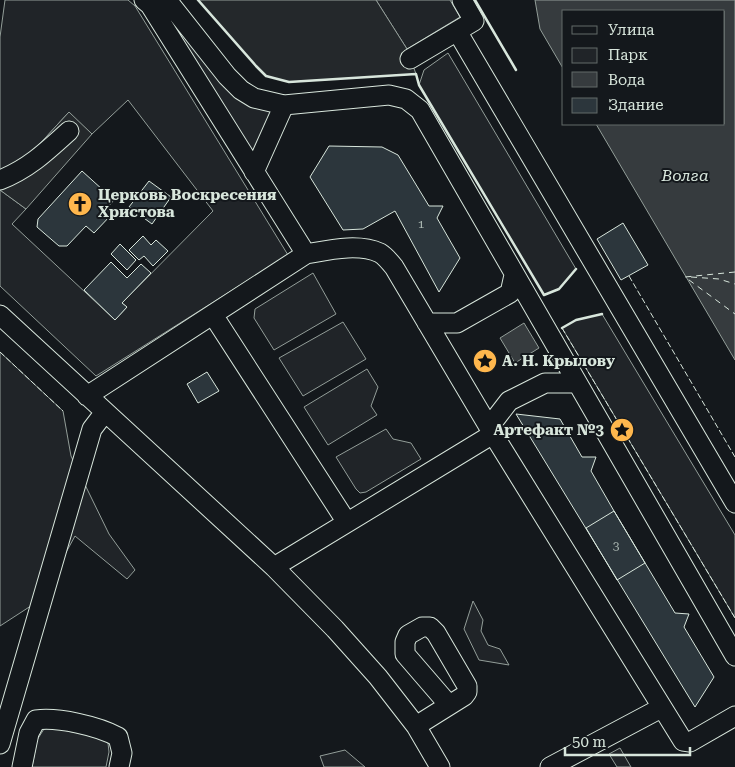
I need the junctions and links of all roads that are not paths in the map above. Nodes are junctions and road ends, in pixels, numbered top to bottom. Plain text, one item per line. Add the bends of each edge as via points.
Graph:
1 (144, 0) edge
2 (166, 0) edge
3 (462, 0) edge
4 (457, 31) junction
5 (410, 59) dead end
6 (284, 105) junction
7 (69, 131) dead end
8 (254, 172) junction
9 (0, 180) edge
10 (306, 254) junction
11 (514, 275) junction
12 (0, 315) edge
13 (213, 315) junction
14 (427, 323) junction
15 (576, 383) junction
16 (88, 396) junction
17 (105, 412) junction
18 (491, 430) junction
19 (735, 503) edge
20 (346, 521) junction
21 (274, 566) junction
22 (735, 656) edge
23 (449, 705) dead end
24 (661, 708) junction
25 (735, 716) edge
26 (416, 726) junction
27 (0, 744) edge
28 (22, 767) edge
29 (119, 767) edge
30 (440, 767) edge
31 (550, 767) edge

1 - 8 street
2 - 6 street via 241,90 254,98
3 - 4 street via 474,21
4 - 5 street
4 - 19 street
6 - 8 street
6 - 11 street via 389,95 406,100 420,110
7 - 9 street via 35,162
8 - 10 street
10 - 13 street
10 - 14 street via 331,249 365,249 381,254 394,267
11 - 14 street via 510,293 457,323
11 - 15 street
12 - 16 street
13 - 16 street
13 - 20 street
14 - 18 street
15 - 18 street via 545,382 509,401
15 - 22 street
16 - 17 street
17 - 21 street
17 - 27 street via 92,429
18 - 20 street
18 - 24 street
20 - 21 street
21 - 26 street via 378,677
23 - 26 street
24 - 25 street via 682,741 690,742
24 - 31 street
26 - 30 street
28 - 29 street via 32,727 36,720 48,718 104,730 118,737 122,753

